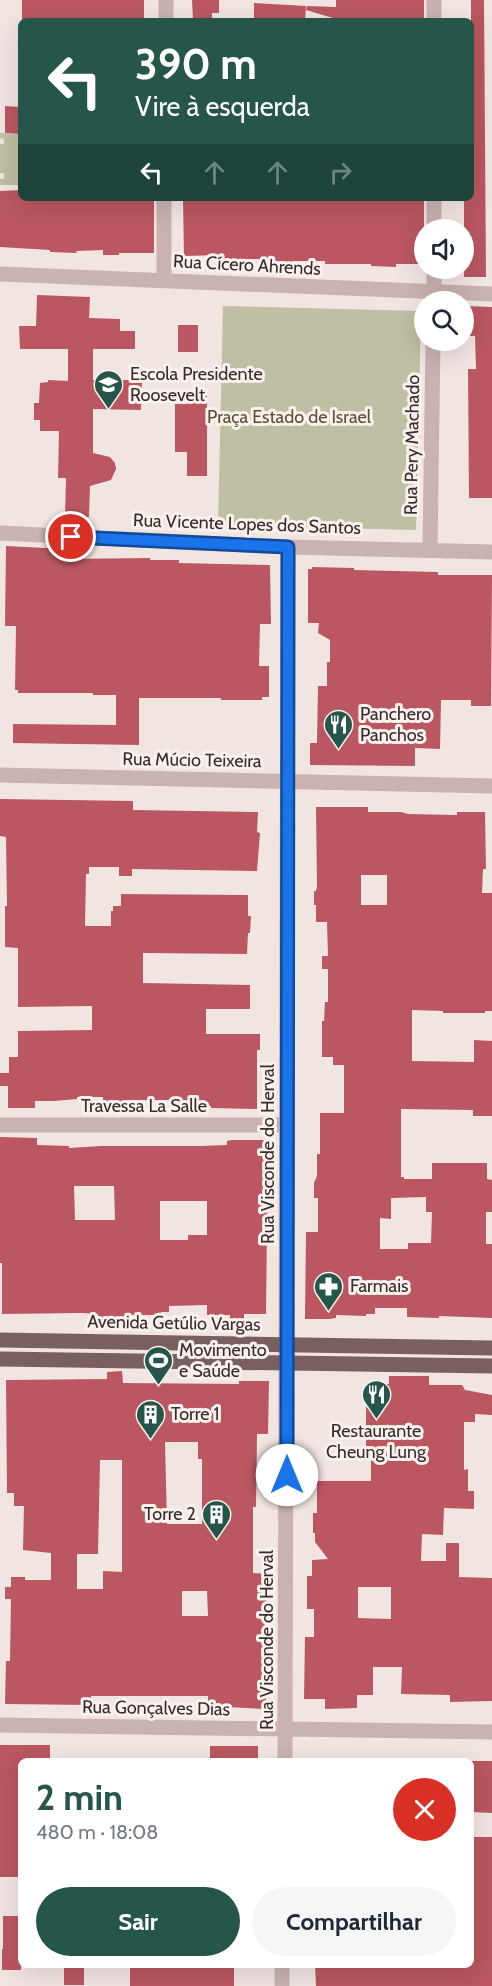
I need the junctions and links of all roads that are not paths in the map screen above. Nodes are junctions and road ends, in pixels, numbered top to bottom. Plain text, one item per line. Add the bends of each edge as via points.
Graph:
1 (166, 0) edge
2 (434, 0) edge
3 (166, 18) edge
4 (434, 18) edge
5 (164, 201) edge
6 (434, 201) edge
7 (434, 219) edge
8 (0, 274) edge
9 (164, 280) junction
10 (492, 294) edge
11 (414, 295) edge
12 (474, 295) edge
13 (433, 351) edge
14 (0, 533) edge
15 (288, 547) junction
16 (430, 550) junction
17 (492, 552) edge
18 (0, 775) edge
19 (288, 782) junction
20 (492, 786) edge
21 (0, 1125) edge
22 (287, 1125) junction
23 (0, 1340) edge
24 (294, 1345) junction
25 (492, 1348) edge
26 (0, 1359) edge
27 (295, 1364) junction
28 (492, 1366) edge
29 (0, 1725) edge
30 (286, 1729) junction
31 (492, 1732) edge
32 (285, 1758) edge
33 (282, 1968) edge
34 (282, 1986) edge

1 - 3 street
2 - 4 street
5 - 9 street
6 - 7 street
8 - 9 street, Rua Cícero Ahrends
9 - 11 street, Rua Cícero Ahrends
10 - 12 street, Rua Cícero Ahrends
13 - 16 street, Rua Pery Machado
14 - 15 street, Rua Vicente Lopes dos Santos
15 - 16 street, Rua Vicente Lopes dos Santos
15 - 19 street, Rua Visconde do Herval
16 - 17 street, Rua Vicente Lopes dos Santos
18 - 19 street, Rua Múcio Teixeira
19 - 20 street, Rua Múcio Teixeira
19 - 22 street, Rua Visconde do Herval
21 - 22 street, Travessa La Salle
22 - 24 street, Rua Visconde do Herval
23 - 24 main road, Avenida Getúlio Vargas
24 - 25 main road, Avenida Getúlio Vargas
24 - 27 main road
26 - 27 main road
27 - 28 main road
27 - 30 street, Rua Visconde do Herval
29 - 30 street, Rua Gonçalves Dias
30 - 31 street, Rua Gonçalves Dias
30 - 32 street, Rua Visconde do Herval
33 - 34 street

